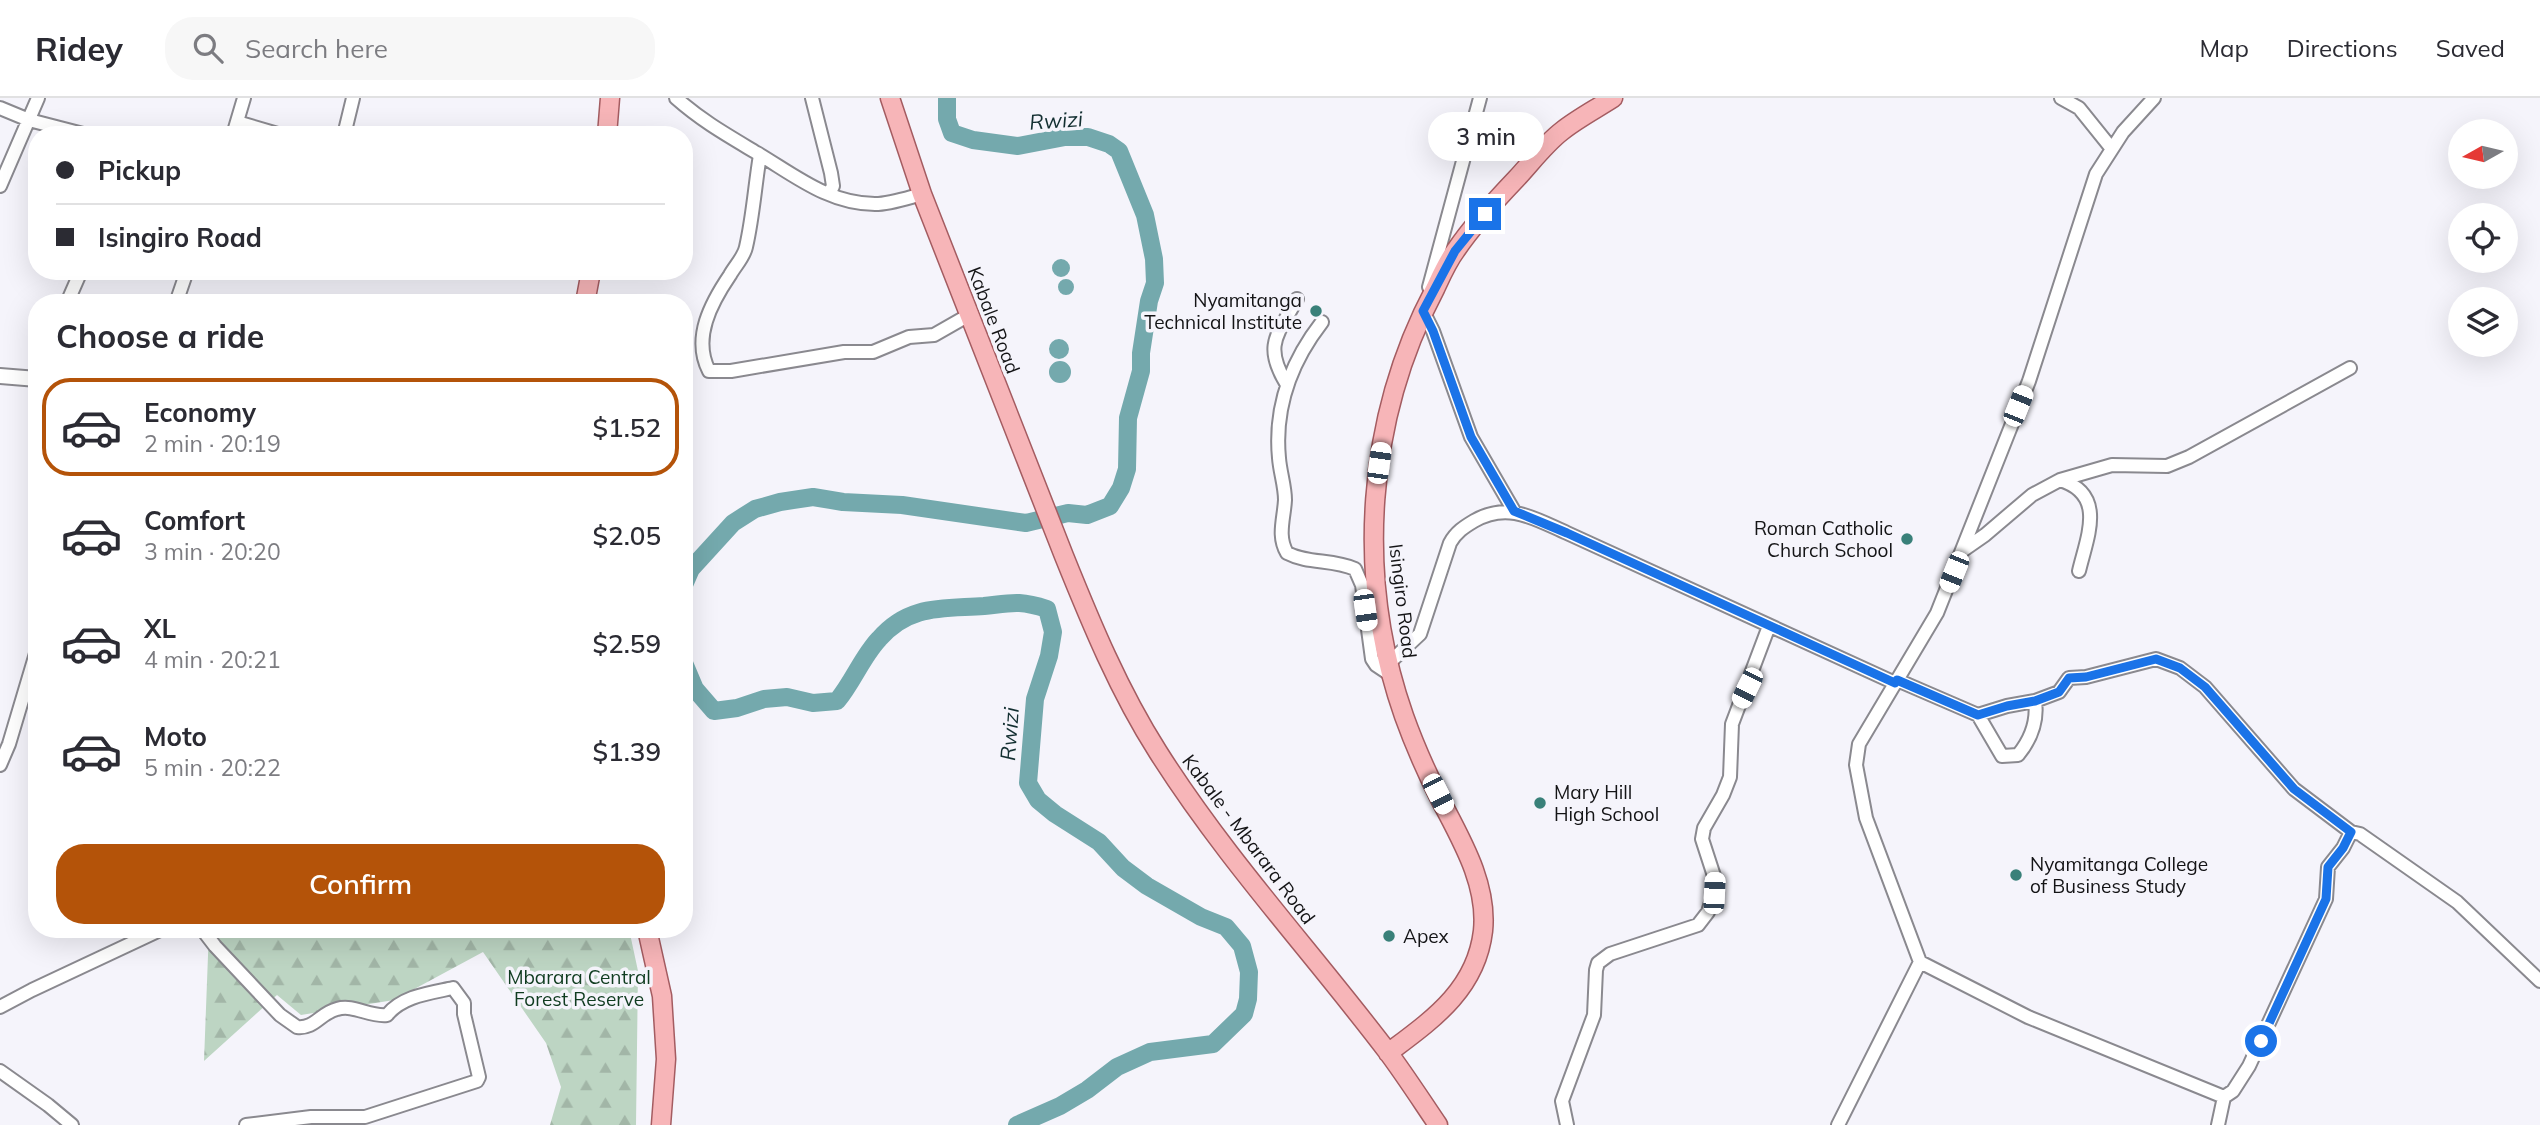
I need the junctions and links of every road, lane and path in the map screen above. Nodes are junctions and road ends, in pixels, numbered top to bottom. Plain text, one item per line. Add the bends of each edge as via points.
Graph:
1 (38, 98) edge
2 (244, 98) edge
3 (353, 98) edge
4 (610, 98) edge
5 (676, 98) edge
6 (812, 98) edge
7 (891, 98) edge
8 (1480, 98) edge
9 (1613, 98) edge
10 (2061, 98) edge
11 (2154, 98) edge
12 (0, 108) edge
13 (29, 120) junction
14 (52, 126) edge
15 (236, 126) edge
16 (346, 126) edge
17 (608, 126) edge
18 (2112, 149) junction
19 (760, 155) junction
20 (0, 186) edge
21 (829, 194) junction
22 (922, 194) junction
23 (1297, 299) dead end
24 (1423, 311) junction
25 (969, 315) junction
26 (1322, 322) dead end
27 (2350, 368) dead end
28 (0, 376) edge
29 (28, 377) edge
30 (1286, 383) junction
31 (2060, 480) junction
32 (1514, 511) junction
33 (1962, 551) junction
34 (1064, 556) joint
35 (2079, 571) dead end
36 (1769, 626) junction
37 (1390, 669) junction
38 (28, 680) edge
39 (1896, 682) junction
40 (2035, 701) junction
41 (1978, 715) junction
42 (0, 765) edge
43 (2351, 832) junction
44 (143, 938) edge
45 (209, 938) edge
46 (650, 938) edge
47 (1920, 962) junction
48 (2540, 981) edge
49 (0, 1007) edge
50 (1388, 1053) junction
51 (0, 1071) edge
52 (2224, 1097) junction
53 (72, 1125) edge
54 (246, 1125) edge
55 (661, 1125) edge
56 (1438, 1125) edge
57 (1567, 1125) edge
58 (1838, 1125) edge
59 (2218, 1125) edge

1 - 13 street
2 - 15 street
3 - 16 street
4 - 17 main road
5 - 19 street via 700,119
6 - 21 street via 831,173
7 - 22 main road, Kabale Road
8 - 24 street
9 - 24 main road, Isingiro Road via 1561,131 1501,195 1455,251
10 - 18 street via 2079,108
11 - 18 street
12 - 13 street
13 - 14 street
13 - 20 street
18 - 33 street via 2096,174 2029,381
19 - 21 street
19 - 25 street via 746,248 719,291 702,332 709,371 873,352 909,337 934,335
21 - 22 street via 876,204
22 - 25 main road, Kabale Road
23 - 30 street via 1274,341 1274,356
24 - 32 street via 1471,437
24 - 37 main road, Isingiro Road via 1398,370 1374,501 1374,558
25 - 34 main road, Kabale Road
26 - 30 street
27 - 31 street via 2168,466 2112,465
28 - 29 street
30 - 37 street via 1279,413 1283,546 1295,557 1355,569 1362,584 1372,659 1376,666
31 - 33 street via 2032,495
31 - 35 street via 2070,483 2090,505 2092,520
32 - 36 street
32 - 37 street via 1487,513 1455,534 1420,634
33 - 39 street via 1937,613
34 - 50 main road, Kabale - Mbarara Road via 1111,666 1157,751 1199,814
36 - 39 street
36 - 57 street via 1732,724 1730,777 1704,828 1702,839 1715,879 1708,912 1698,925 1610,954 1598,963 1594,1014 1562,1101
37 - 50 main road, Isingiro Road via 1426,771 1472,862 1483,929 1477,959 1455,998
38 - 42 street
39 - 41 street
39 - 47 street via 1859,744 1856,765 1866,818
40 - 41 street
40 - 41 street via 2034,726 2018,755 2003,756
40 - 43 street via 2059,692 2069,678 2156,659 2180,668 2205,687 2294,789
43 - 48 street via 2457,902
43 - 52 street via 2328,867 2326,899 2249,1066
44 - 49 street
45 - 54 street via 280,1015 297,1027 312,1026 328,1012 344,1008 387,1015 394,1006 434,990 453,988 464,1003 479,1077 365,1117 311,1117
46 - 55 main road via 662,996 666,1059
47 - 52 street via 2028,1017
47 - 58 street
50 - 56 main road, Kabale - Mbarara Road
51 - 53 street
52 - 59 street

